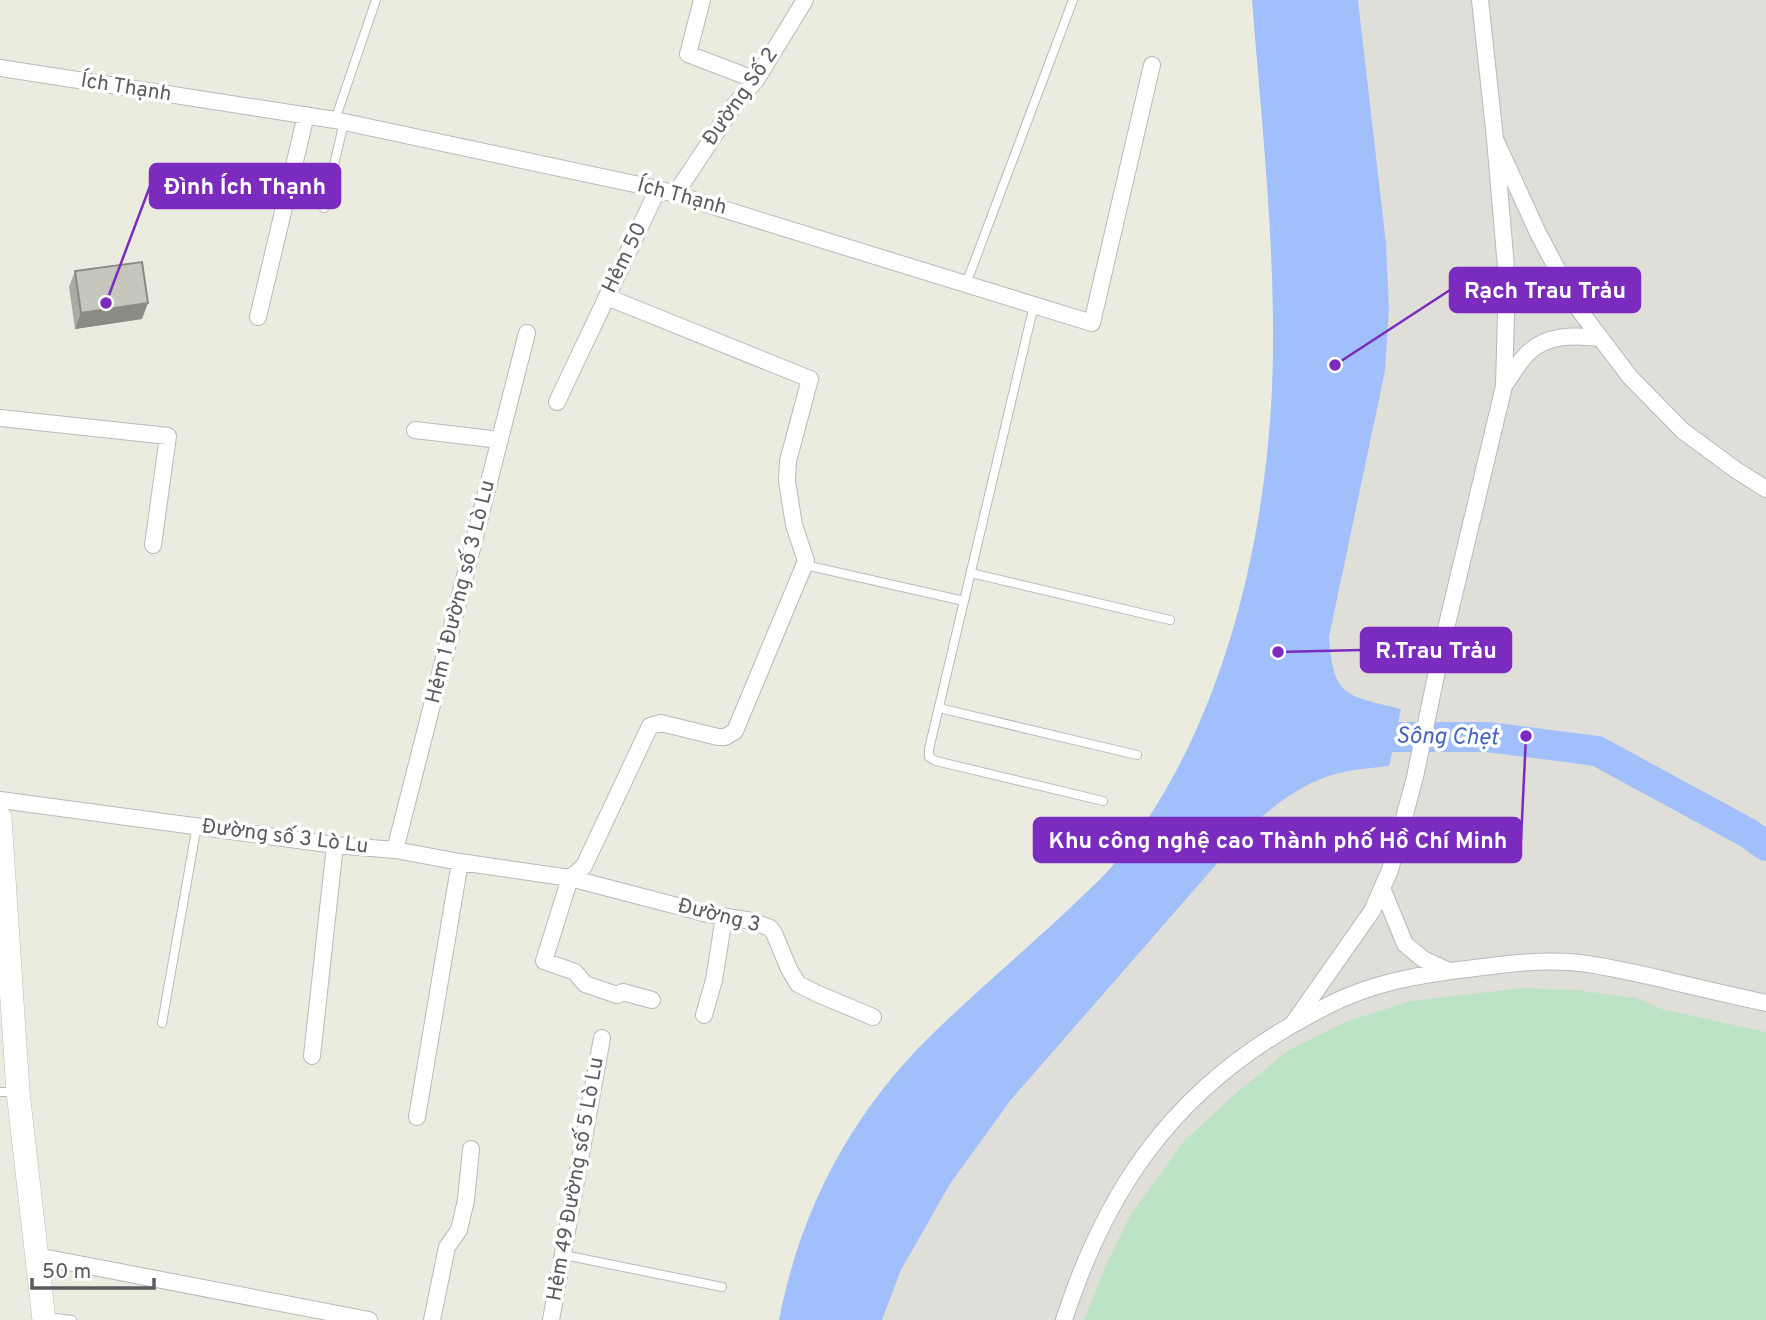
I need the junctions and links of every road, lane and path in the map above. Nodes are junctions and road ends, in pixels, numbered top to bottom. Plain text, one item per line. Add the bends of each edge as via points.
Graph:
1 (376, 0) edge
2 (702, 0) edge
3 (805, 0) edge
4 (1073, 0) edge
5 (1480, 0) edge
6 (1152, 65) dead end
7 (0, 68) edge
8 (756, 80) junction
9 (306, 116) junction
10 (340, 121) junction
11 (1495, 139) junction
12 (658, 189) junction
13 (676, 193) junction
14 (324, 208) dead end
15 (966, 284) junction
16 (607, 297) junction
17 (1034, 305) junction
18 (258, 317) dead end
19 (527, 333) dead end
20 (1600, 338) junction
21 (1504, 386) junction
22 (557, 402) dead end
23 (0, 418) edge
24 (415, 430) dead end
25 (500, 440) junction
26 (1766, 489) edge
27 (153, 545) dead end
28 (805, 565) junction
29 (971, 573) junction
30 (964, 601) junction
31 (1170, 620) dead end
32 (939, 708) junction
33 (1137, 755) dead end
34 (0, 800) edge
35 (1103, 801) dead end
36 (0, 818) edge
37 (197, 825) junction
38 (1, 845) edge
39 (335, 845) junction
40 (395, 850) junction
41 (460, 862) junction
42 (570, 878) junction
43 (1382, 888) junction
44 (724, 917) junction
45 (4, 947) edge
46 (1449, 971) junction
47 (652, 1000) dead end
48 (1766, 1003) edge
49 (704, 1015) dead end
50 (873, 1017) dead end
51 (162, 1023) dead end
52 (1292, 1025) junction
53 (602, 1038) dead end
54 (312, 1056) dead end
55 (9, 1092) edge
56 (417, 1117) dead end
57 (471, 1149) dead end
58 (564, 1255) junction
59 (37, 1256) junction
60 (722, 1287) dead end
61 (44, 1319) edge
62 (72, 1320) edge
63 (369, 1320) edge
64 (432, 1320) edge
65 (551, 1320) edge
66 (1064, 1320) edge

1 - 10 lane
2 - 8 street via 688,54
3 - 8 street, Đường Số 2
4 - 15 lane
5 - 11 street
6 - 17 street, Ích Thạnh via 1091,323
7 - 9 street, Ích Thạnh
8 - 13 street, Đường Số 2
9 - 10 street, Ích Thạnh
9 - 18 street
10 - 12 street, Ích Thạnh
10 - 14 lane
11 - 20 street via 1577,307
11 - 21 street via 1507,279
12 - 13 street, Ích Thạnh
12 - 16 street, Hẻm 50
13 - 15 street, Ích Thạnh
15 - 17 street, Ích Thạnh
16 - 22 street, Hẻm 50
16 - 28 street via 810,379 787,472
17 - 29 lane
19 - 25 street, Hẻm 1 Đường số 3 Lò Lu
20 - 21 street via 1555,338 1528,352
20 - 26 street via 1630,377 1683,431
21 - 43 street via 1415,777
23 - 27 street via 168,436
24 - 25 street
25 - 40 street, Hẻm 1 Đường số 3 Lò Lu
28 - 30 lane
28 - 42 street via 735,731 718,737 660,723 650,726 584,866
29 - 30 lane
29 - 31 lane
30 - 32 lane
32 - 33 lane
32 - 35 lane via 929,749 931,760
34 - 37 street, Đường số 3 Lò Lu
36 - 38 street
37 - 39 street, Đường số 3 Lò Lu
37 - 51 lane
38 - 45 street
39 - 40 street, Đường số 3 Lò Lu
39 - 54 street
40 - 41 street, Đường số 3 Lò Lu
41 - 42 street, Đường số 3 Lò Lu
41 - 56 street
42 - 44 street, Đường 3
42 - 47 street via 544,961 575,972 585,984
43 - 46 street via 1405,944
43 - 52 street via 1373,911
44 - 49 street
44 - 50 street, Đường 3 via 770,928 799,984
45 - 55 street
46 - 48 street via 1570,962
46 - 52 street via 1351,995
52 - 66 street via 1220,1073 1146,1151 1097,1234
53 - 58 street, Hẻm 49 Đường số 5 Lò Lu
55 - 59 street
57 - 64 street via 466,1200 459,1230 447,1247
58 - 60 lane
58 - 65 street, Hẻm 49 Đường số 5 Lò Lu
59 - 61 street
59 - 63 street
61 - 62 lane

